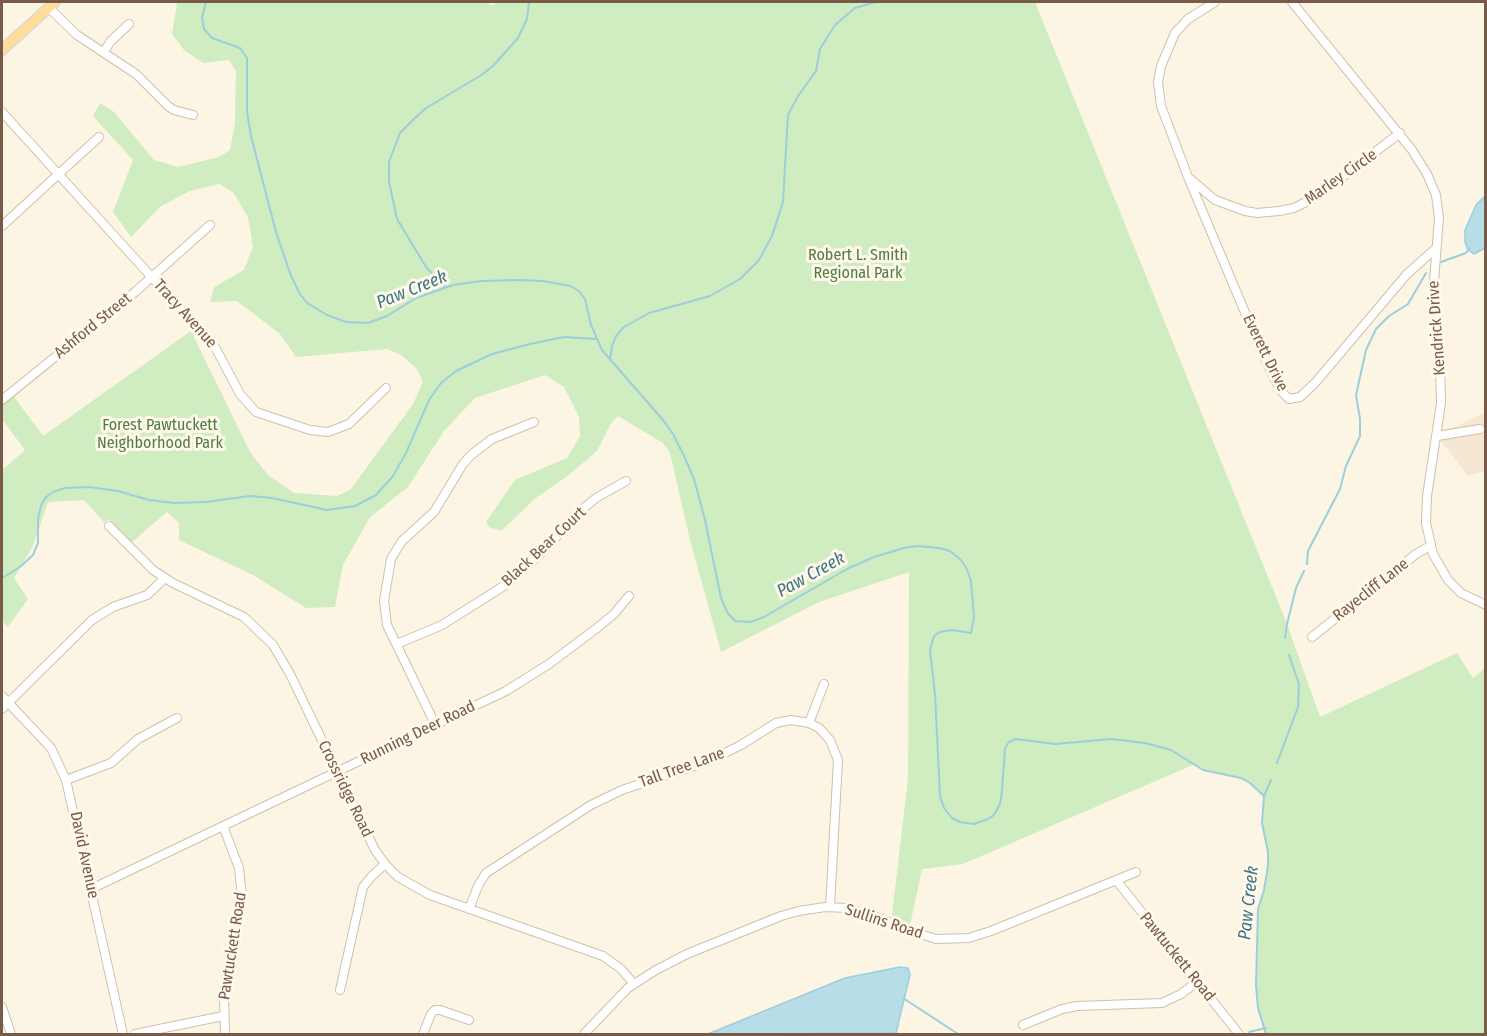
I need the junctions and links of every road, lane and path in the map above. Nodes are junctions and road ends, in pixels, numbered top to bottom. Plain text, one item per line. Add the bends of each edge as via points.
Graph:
1 (1215, 2) edge
2 (1292, 2) edge
3 (52, 4) edge
4 (129, 24) dead end
5 (2, 50) edge
6 (104, 52) junction
7 (2, 112) edge
8 (193, 115) dead end
9 (1400, 133) junction
10 (99, 137) dead end
11 (59, 174) junction
12 (1188, 177) junction
13 (210, 225) dead end
14 (2, 226) edge
15 (1435, 249) junction
16 (152, 278) junction
17 (386, 388) dead end
18 (2, 400) edge
19 (534, 422) dead end
20 (1480, 429) dead end
21 (1437, 436) junction
22 (626, 481) dead end
23 (109, 526) dead end
24 (1430, 546) junction
25 (165, 578) junction
26 (629, 596) dead end
27 (1485, 605) edge
28 (1312, 637) dead end
29 (397, 644) junction
30 (824, 684) dead end
31 (2, 696) edge
32 (8, 702) junction
33 (2, 709) edge
34 (177, 718) dead end
35 (809, 723) junction
36 (435, 724) junction
37 (337, 771) junction
38 (66, 780) junction
39 (223, 826) junction
40 (385, 864) junction
41 (1136, 872) dead end
42 (1116, 880) junction
43 (91, 889) junction
44 (830, 907) junction
45 (469, 909) junction
46 (1197, 982) junction
47 (634, 984) junction
48 (340, 990) dead end
49 (2, 1007) edge
50 (223, 1016) junction
51 (469, 1020) dead end
52 (1023, 1025) dead end
53 (11, 1035) edge
54 (123, 1035) edge
55 (135, 1035) edge
56 (225, 1035) edge
57 (423, 1035) edge
58 (584, 1035) edge
59 (1239, 1035) edge

1 - 12 street, Marley Circle via 1175,33 1161,66 1159,96
2 - 9 street, Kendrick Drive
3 - 5 main road
3 - 6 street via 77,35
4 - 6 street
6 - 8 street via 136,74 168,106
7 - 11 street, Tracy Avenue
9 - 12 street, Marley Circle via 1316,197 1279,211 1257,213 1228,206
9 - 15 street, Kendrick Drive via 1436,195 1439,218
10 - 11 street
11 - 14 street
11 - 16 street, Tracy Avenue
12 - 15 street, Everett Drive via 1270,370 1290,399 1300,397 1315,383 1407,274
13 - 16 street, Ashford Street
15 - 21 street, Kendrick Drive via 1433,312 1441,383
16 - 17 street, Tracy Avenue via 215,347 243,400 260,414 310,430 335,431
16 - 18 street, Ashford Street
19 - 29 street via 479,448 464,464 434,512 397,546 384,601 387,625
20 - 21 street
21 - 24 street, Kendrick Drive via 1425,510
22 - 29 street, Black Bear Court via 584,508 507,584 442,625
23 - 25 street, Crossridge Road
24 - 27 street, Kendrick Drive via 1452,585
24 - 28 street, Rayecliff Lane
25 - 32 street via 147,595 113,607 92,620
25 - 37 street, Crossridge Road via 234,611 266,636 282,658
26 - 36 street, Running Deer Road via 614,614 549,664 506,691
29 - 36 street
30 - 35 street
31 - 32 street, David Avenue
32 - 33 street
32 - 38 street, David Avenue via 51,748
34 - 38 street via 138,739 111,763
35 - 44 street via 830,740 838,760
35 - 45 street, Tall Tree Lane via 776,723 709,762 630,787 591,806 486,873
36 - 37 street, Running Deer Road
37 - 39 street, Running Deer Road
37 - 40 street, Crossridge Road
38 - 43 street, David Avenue
39 - 43 street, Running Deer Road
39 - 50 street, Pawtuckett Road via 239,868 242,896
40 - 45 street, Crossridge Road via 417,890
40 - 48 street via 363,887
41 - 42 street, Sullins Road
42 - 44 street, Sullins Road via 992,931 957,940 926,936 867,913
42 - 46 street, Pawtuckett Road
43 - 54 street, David Avenue
44 - 47 street, Sullins Road via 781,916 670,962
45 - 47 street, Crossridge Road via 603,956
46 - 52 street via 1162,1003 1077,1006
46 - 59 street, Pawtuckett Road
47 - 58 street, Sullins Road
49 - 53 street
50 - 55 street
50 - 56 street, Pawtuckett Road
51 - 57 street via 435,1010

